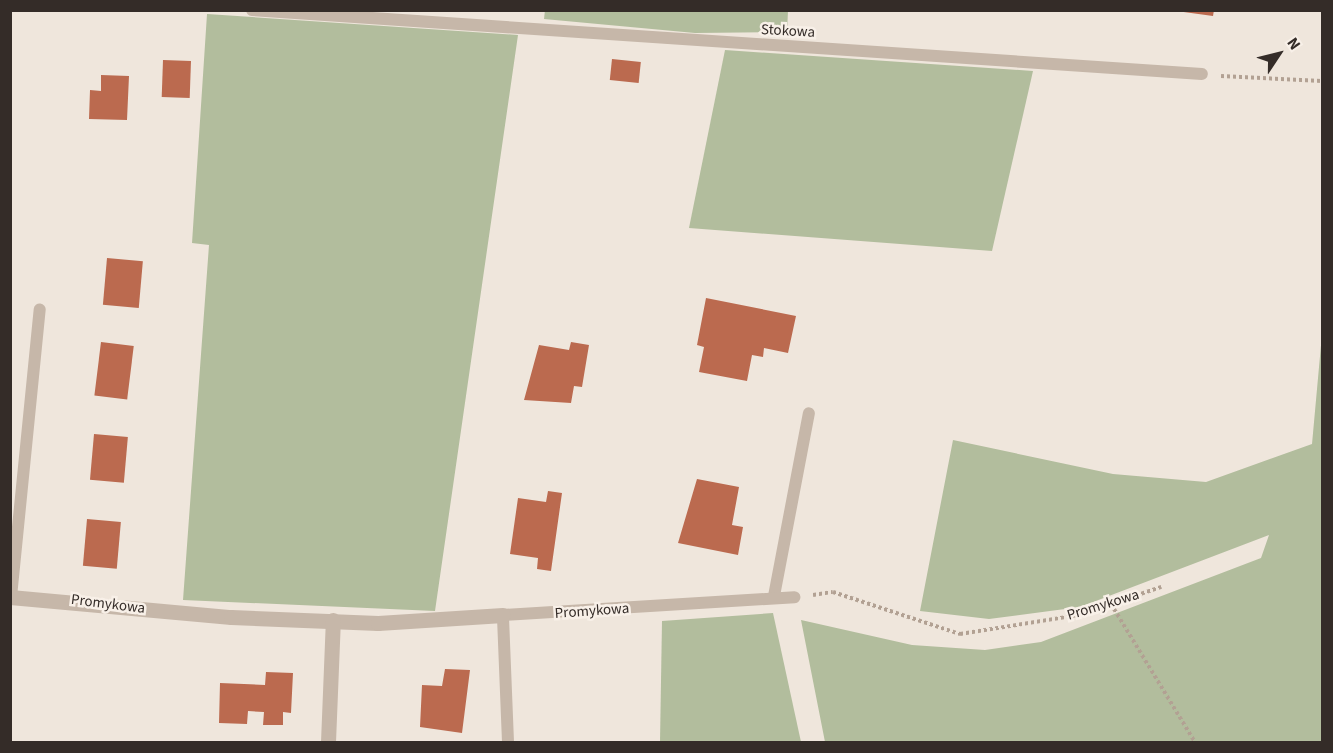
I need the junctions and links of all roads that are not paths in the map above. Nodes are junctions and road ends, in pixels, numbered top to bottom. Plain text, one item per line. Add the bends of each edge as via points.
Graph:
1 (252, 10) edge
2 (1202, 75) road end
3 (40, 309) dead end
4 (809, 413) dead end
5 (774, 596) junction
6 (794, 597) road end
7 (11, 600) edge
8 (503, 615) junction
9 (333, 620) junction
10 (328, 742) edge
11 (508, 742) edge

1 - 2 lane, Stokowa
3 - 7 lane
4 - 5 lane
5 - 6 lane, Promykowa
5 - 8 lane, Promykowa via 578,614
7 - 9 street, Promykowa
8 - 9 street, Promykowa
8 - 11 lane
9 - 10 street

